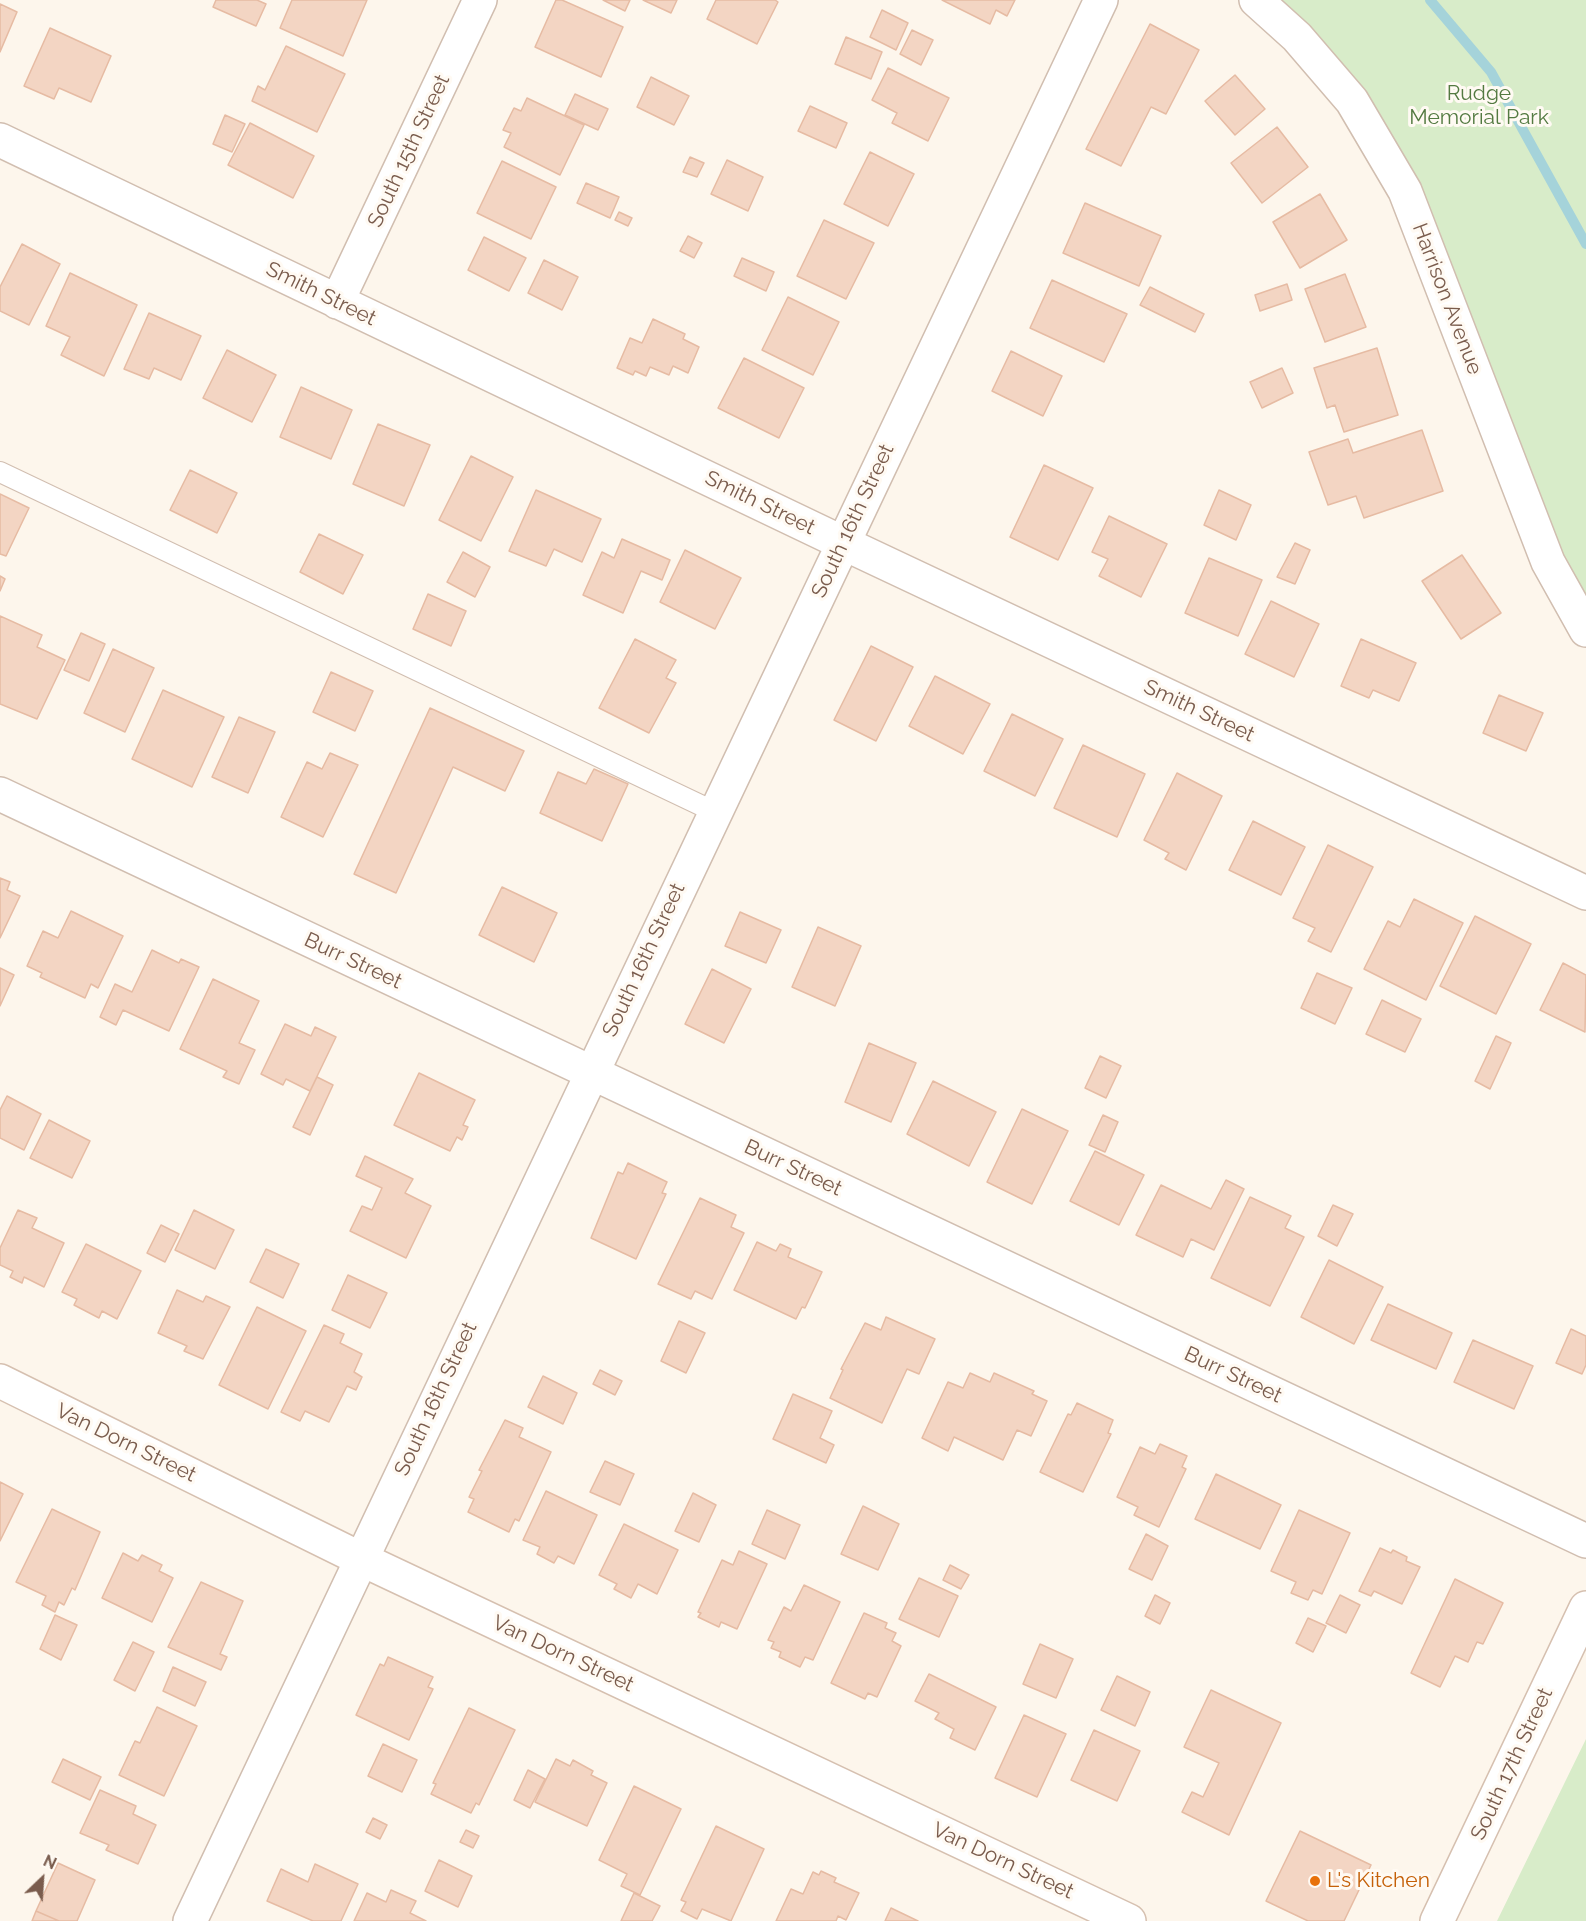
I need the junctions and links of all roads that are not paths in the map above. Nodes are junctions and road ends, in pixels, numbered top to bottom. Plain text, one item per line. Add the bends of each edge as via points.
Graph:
1 (480, 0) edge
2 (1101, 0) edge
3 (1256, 0) edge
4 (0, 140) edge
5 (337, 302) junction
6 (0, 472) edge
7 (843, 543) junction
8 (1586, 630) edge
9 (0, 794) edge
10 (714, 813) junction
11 (1586, 893) edge
12 (591, 1072) junction
13 (0, 1381) edge
14 (1586, 1541) edge
15 (361, 1559) junction
16 (1586, 1608) edge
17 (190, 1921) edge
18 (1129, 1921) edge
19 (1437, 1921) edge

1 - 5 street, South 15th Street
2 - 7 street, South 16th Street
3 - 8 street, Harrison Avenue via 1297,37 1353,101 1405,191 1548,562
4 - 5 street, Smith Street
5 - 7 street, Smith Street
6 - 10 lane
7 - 10 street, South 16th Street
7 - 11 street, Smith Street
9 - 12 street, Burr Street
10 - 12 street, South 16th Street
12 - 14 street, Burr Street
12 - 15 street, South 16th Street
13 - 15 street, Van Dorn Street
15 - 17 street, South 16th Street
15 - 18 street, Van Dorn Street
16 - 19 street, South 17th Street

